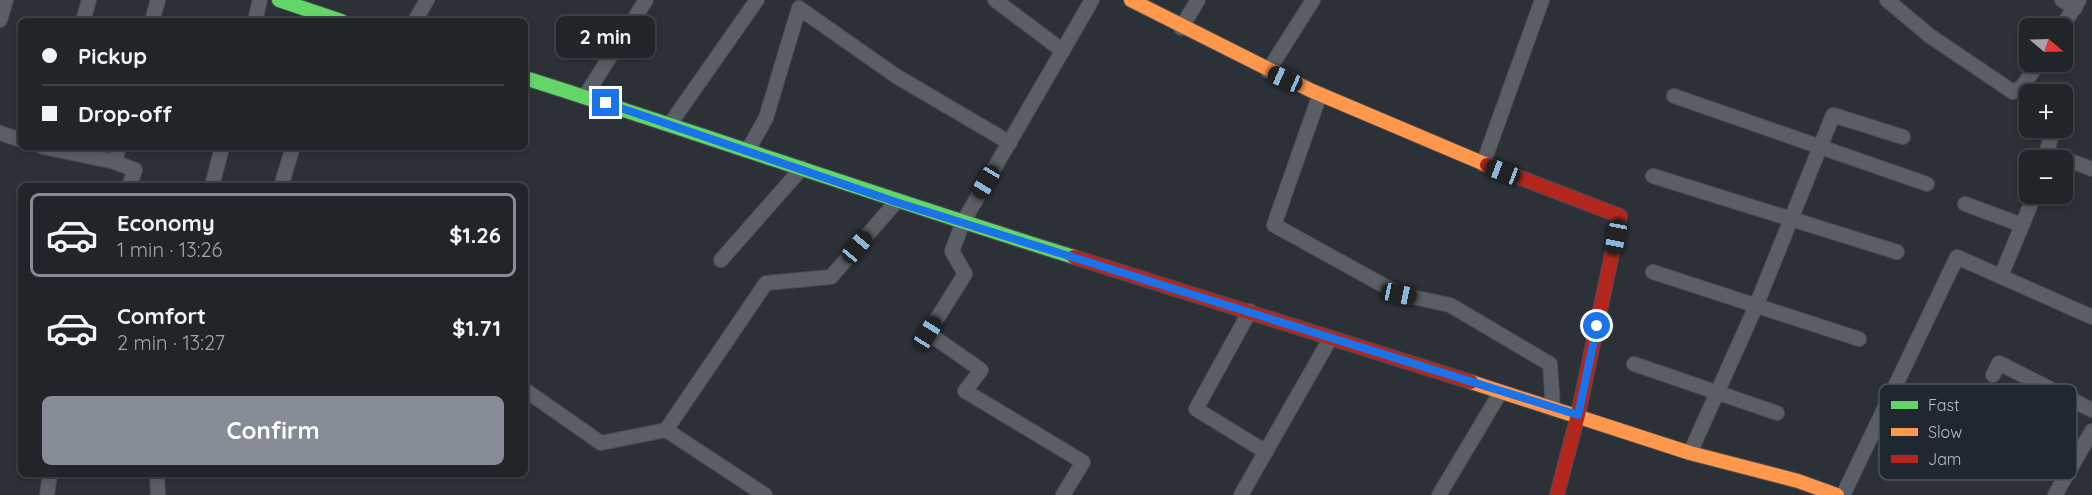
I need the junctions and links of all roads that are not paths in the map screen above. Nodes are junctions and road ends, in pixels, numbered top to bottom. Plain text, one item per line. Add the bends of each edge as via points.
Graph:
1 (6, 0) edge
2 (89, 0) edge
3 (158, 0) edge
4 (260, 0) edge
5 (279, 0) edge
6 (428, 0) edge
7 (646, 0) edge
8 (757, 0) edge
9 (995, 0) edge
10 (1092, 0) edge
11 (1131, 0) edge
12 (1198, 0) edge
13 (1313, 0) edge
14 (1542, 0) edge
15 (1887, 0) edge
16 (2062, 0) edge
17 (2077, 4) edge
18 (84, 18) edge
19 (153, 18) edge
20 (256, 18) edge
21 (328, 18) edge
22 (417, 18) edge
23 (2068, 18) edge
24 (0, 20) edge
25 (1181, 28) junction
26 (1063, 51) junction
27 (1268, 71) junction
28 (528, 79) edge
29 (2019, 89) edge
30 (1320, 94) junction
31 (585, 96) junction
32 (1674, 96) dead end
33 (670, 123) junction
34 (0, 133) edge
35 (1902, 137) dead end
36 (18, 139) edge
37 (1010, 143) junction
38 (1820, 147) junction
39 (59, 150) edge
40 (118, 150) edge
41 (221, 150) edge
42 (291, 150) edge
43 (748, 150) junction
44 (116, 162) junction
45 (1483, 164) junction
46 (2073, 164) edge
47 (802, 168) junction
48 (2092, 169) edge
49 (1653, 176) dead end
50 (130, 183) edge
51 (213, 183) edge
52 (282, 183) edge
53 (1927, 184) dead end
54 (896, 202) junction
55 (1965, 204) dead end
56 (2031, 204) edge
57 (1790, 220) junction
58 (963, 222) junction
59 (2022, 225) junction
60 (1897, 252) dead end
61 (721, 260) dead end
62 (1653, 272) dead end
63 (2001, 276) junction
64 (1756, 306) junction
65 (1250, 311) junction
66 (2092, 317) edge
67 (1330, 339) junction
68 (1859, 339) dead end
69 (1634, 364) dead end
70 (1993, 375) dead end
71 (1896, 384) edge
72 (2041, 384) edge
73 (1717, 391) junction
74 (528, 392) edge
75 (1500, 393) junction
76 (2077, 402) edge
77 (1553, 409) junction
78 (2092, 410) edge
79 (1777, 413) dead end
80 (1578, 415) junction
81 (1879, 420) edge
82 (666, 430) junction
83 (2092, 431) edge
84 (1266, 452) junction
85 (1690, 453) junction
86 (2077, 457) edge
87 (50, 477) edge
88 (157, 477) edge
89 (2064, 480) edge
90 (47, 495) edge
91 (158, 495) edge
92 (765, 495) edge
93 (1063, 495) edge
94 (1242, 495) edge
95 (1439, 495) edge
96 (1557, 495) edge
97 (1837, 495) edge
98 (1843, 495) edge
99 (2055, 495) edge

1 - 24 street
2 - 18 street
3 - 19 street
4 - 20 street
5 - 21 street
6 - 22 street
7 - 31 street
8 - 33 street
9 - 26 street
10 - 26 street
11 - 25 street
12 - 25 street
13 - 27 street
14 - 45 street
15 - 29 street via 1930,36 2013,93
16 - 17 street
17 - 23 street
25 - 27 street
26 - 37 street
27 - 30 street
28 - 31 street
30 - 45 street
30 - 77 street via 1274,225 1399,294 1450,305 1550,364
31 - 33 street
32 - 38 street
33 - 43 street
34 - 36 street
35 - 38 street via 1833,115
37 - 43 street via 896,76 799,8 766,118
37 - 58 street
38 - 53 street
38 - 57 street
39 - 44 street
40 - 44 street
41 - 51 street
42 - 52 street
43 - 47 street
44 - 50 street via 135,170
45 - 80 street via 1620,216
46 - 48 street
47 - 54 street
47 - 61 street
49 - 57 street
54 - 58 street
54 - 82 street via 831,278 766,283
55 - 59 street
56 - 59 street
57 - 60 street
57 - 64 street
58 - 65 street
58 - 93 street via 952,251 965,274 928,333 981,370 965,391 1083,462
59 - 63 street
62 - 64 street
63 - 66 street
63 - 71 street via 1957,257
64 - 68 street
64 - 73 street
65 - 67 street
65 - 84 street via 1196,409
67 - 75 street
67 - 84 street
69 - 73 street
70 - 72 street via 1999,363
73 - 79 street
73 - 85 street
74 - 82 street via 600,443
75 - 77 street
75 - 95 street
76 - 78 street
77 - 80 street
80 - 85 street
80 - 96 street
81 - 98 street
82 - 92 street
83 - 86 street
84 - 94 street
85 - 97 street
87 - 90 street
88 - 91 street
89 - 99 street

